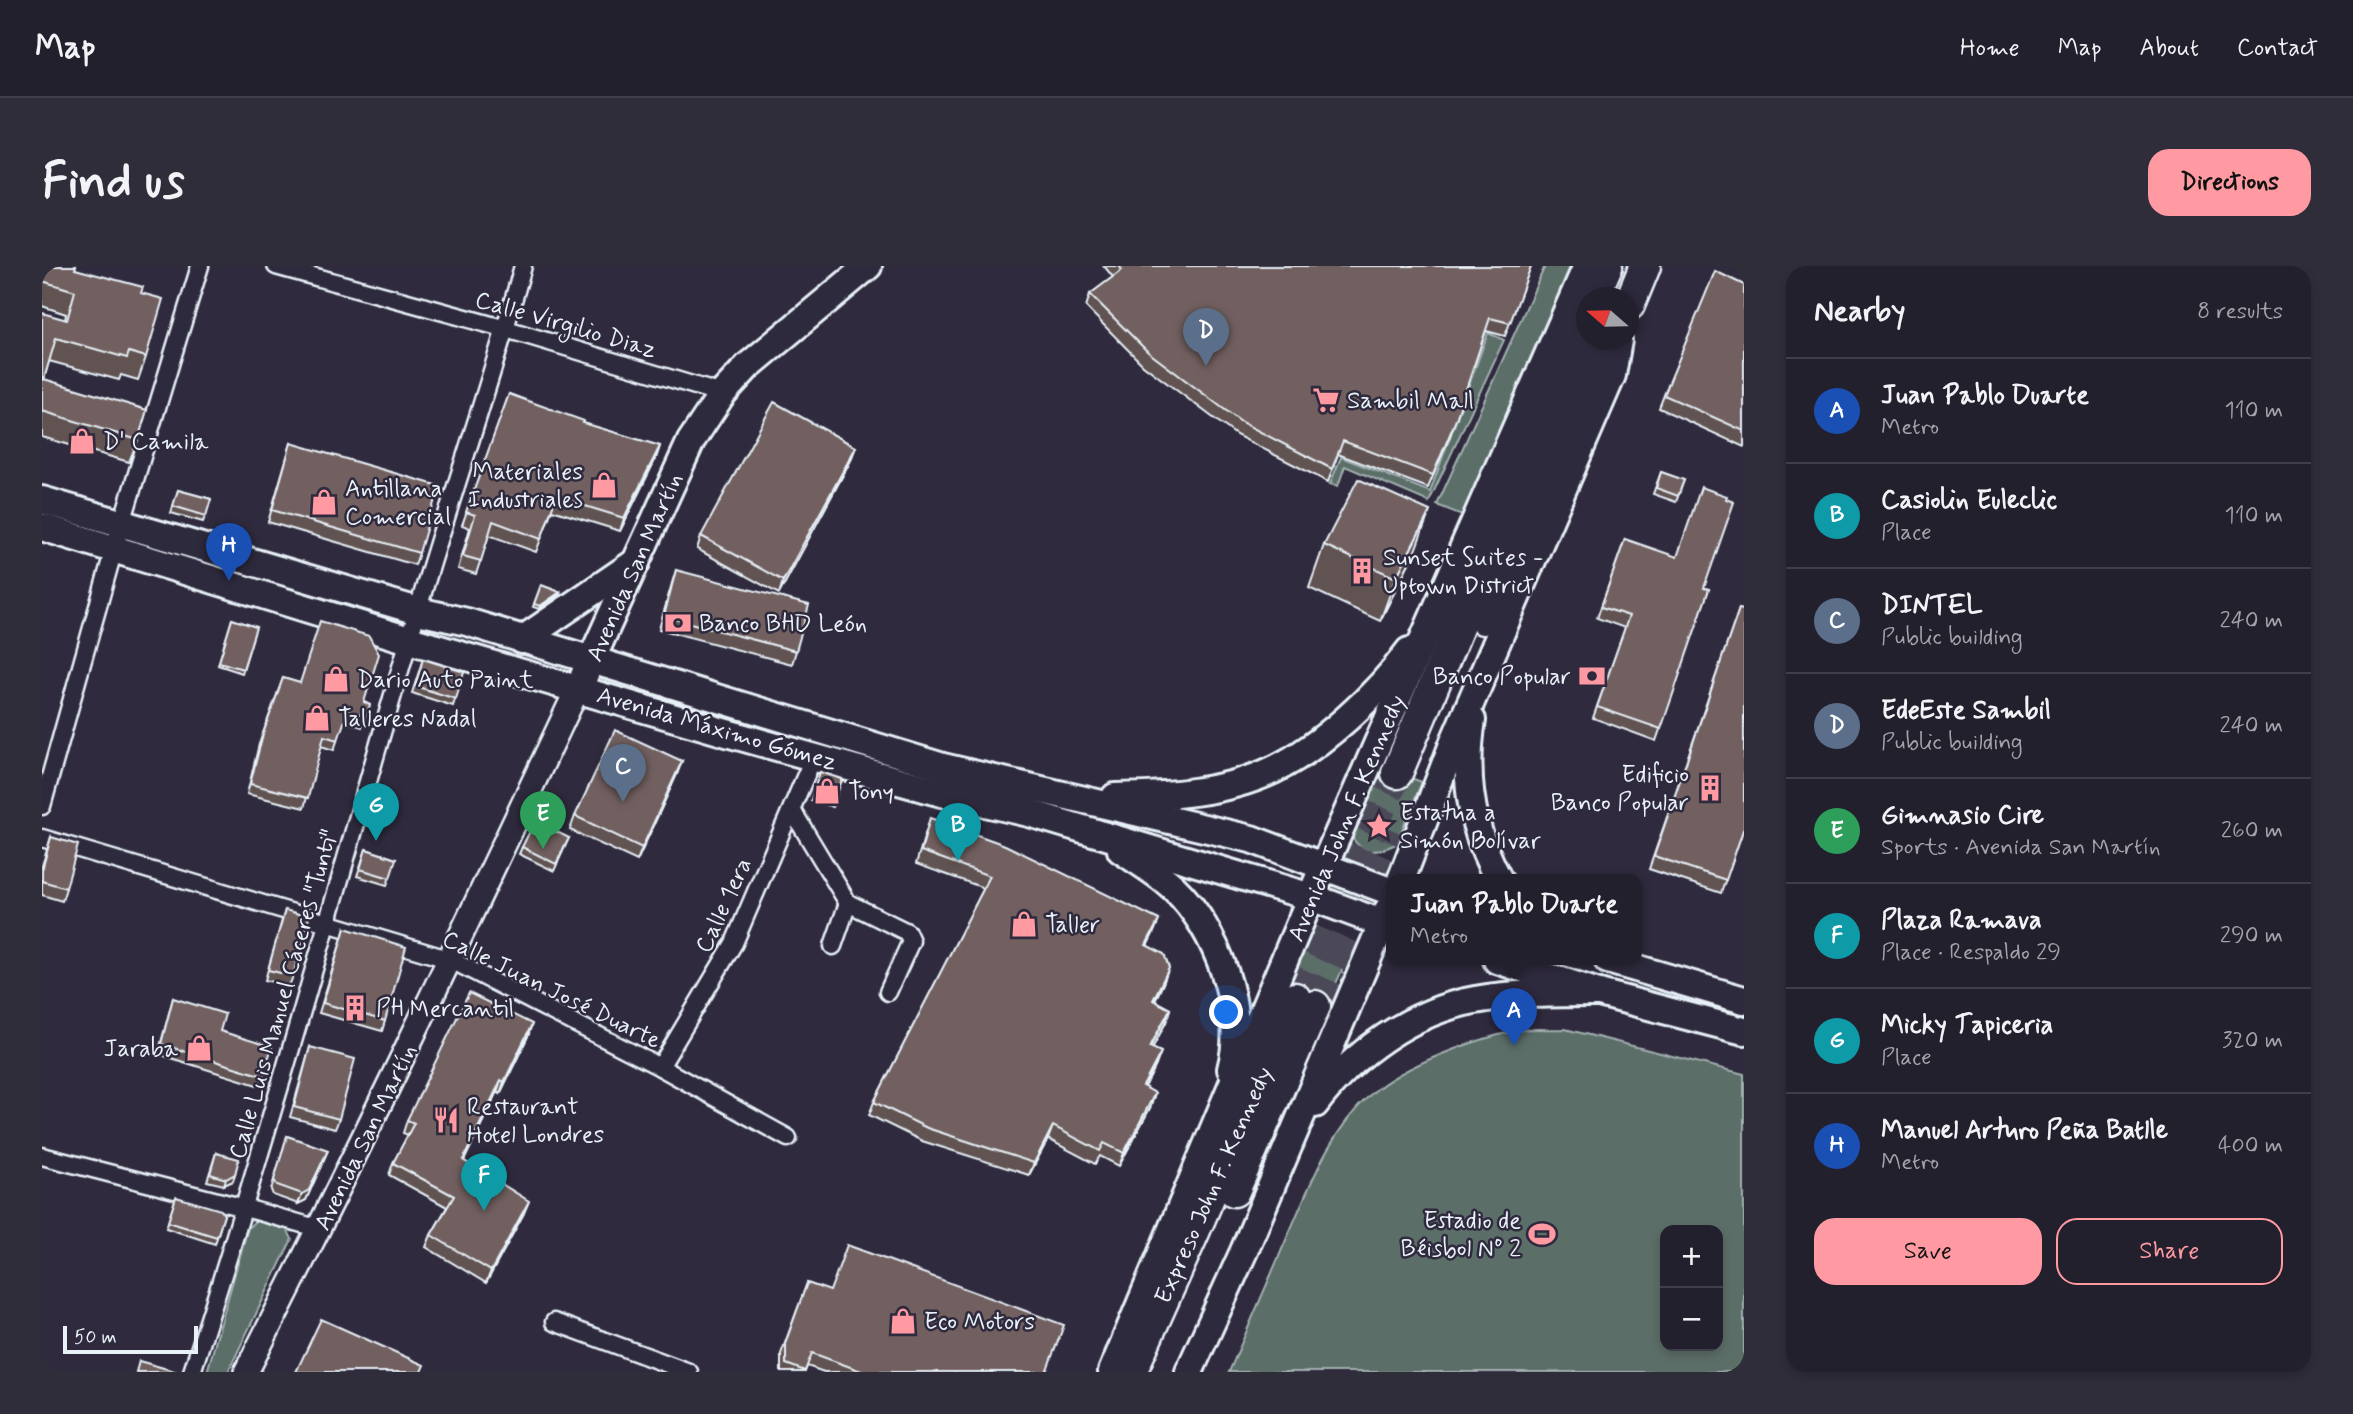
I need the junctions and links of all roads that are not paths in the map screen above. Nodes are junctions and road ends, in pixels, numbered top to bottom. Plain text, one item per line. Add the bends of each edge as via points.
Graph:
1 (200, 266) edge
2 (276, 266) edge
3 (523, 266) edge
4 (868, 266) edge
5 (1587, 266) edge
6 (1607, 266) edge
7 (1645, 266) edge
8 (1598, 287) edge
9 (1636, 287) edge
10 (506, 329) junction
11 (1576, 343) edge
12 (1603, 350) edge
13 (1616, 350) edge
14 (722, 394) junction
15 (42, 500) edge
16 (42, 527) edge
17 (118, 537) junction
18 (636, 561) junction
19 (418, 611) junction
20 (1431, 622) junction
21 (409, 640) junction
22 (522, 640) junction
23 (1494, 648) junction
24 (591, 661) junction
25 (578, 688) junction
26 (814, 756) junction
27 (1079, 798) junction
28 (42, 806) edge
29 (792, 810) junction
30 (1082, 830) junction
31 (42, 838) edge
32 (1323, 868) junction
33 (1403, 874) edge
34 (1496, 874) edge
35 (1386, 890) edge
36 (1311, 897) junction
37 (848, 903) junction
38 (1386, 917) edge
39 (329, 922) junction
40 (1386, 923) edge
41 (833, 946) dead end
42 (451, 960) junction
43 (1512, 965) edge
44 (1625, 965) edge
45 (888, 992) dead end
46 (1599, 993) junction
47 (1744, 1000) edge
48 (1744, 1031) edge
49 (660, 1067) junction
50 (1218, 1120) junction
51 (1293, 1134) junction
52 (788, 1138) dead end
53 (42, 1156) edge
54 (245, 1208) junction
55 (320, 1229) junction
56 (554, 1322) dead end
57 (192, 1372) edge
58 (246, 1372) edge
59 (689, 1372) edge
60 (1112, 1372) edge
61 (1131, 1372) edge
62 (1152, 1372) edge
63 (1189, 1372) edge

1 - 17 street
2 - 10 street, Calle Virgilio Diaz
3 - 10 street, Calle Luis Manuel Cáceres "Tunti"
4 - 14 main road, Avenida San Martín via 748,366
5 - 20 main road, Avenida John F. Kennedy
6 - 8 highway
7 - 9 highway
10 - 14 street, Calle Virgilio Diaz
10 - 19 street, Calle Luis Manuel Cáceres "Tunti"
11 - 12 highway via 1406,777 1587,374
13 - 23 main road via 1612,375
14 - 18 main road, Avenida San Martín via 691,440
15 - 17 main road, Avenida Máximo Gómez
16 - 17 main road, Avenida Máximo Gómez
17 - 19 main road, Avenida Máximo Gómez
17 - 21 main road, Avenida Máximo Gómez
17 - 28 street
18 - 22 main road
18 - 24 main road, Avenida San Martín
19 - 21 street, Calle Luis Manuel Cáceres "Tunti"
19 - 22 main road, Avenida Máximo Gómez
20 - 27 main road via 1402,662 1350,714 1273,770 1199,791
20 - 32 main road, Avenida John F. Kennedy
21 - 25 main road, Avenida Máximo Gómez
21 - 39 street, Calle Luis Manuel Cáceres "Tunti"
22 - 24 main road, Avenida Máximo Gómez
23 - 33 main road
23 - 34 main road via 1472,722 1467,768 1471,809
24 - 25 main road, Avenida San Martín
24 - 27 main road, Avenida Máximo Gómez via 943,767
25 - 26 main road, Avenida Máximo Gómez
25 - 42 main road, Avenida San Martín
26 - 29 street, Calle 1era
26 - 30 main road, Avenida Máximo Gómez
27 - 32 main road, Avenida Máximo Gómez via 1251,839
29 - 37 street
29 - 49 street, Calle 1era via 734,943
30 - 36 main road, Avenida Máximo Gómez
30 - 50 main road via 1153,871 1176,890 1205,927 1229,986 1235,1019 1233,1060
31 - 39 street, Calle Juan José Duarte
32 - 35 main road, Avenida Máximo Gómez
32 - 36 main road, Avenida John F. Kennedy
36 - 38 main road, Avenida Máximo Gómez
36 - 50 main road, Avenida John F. Kennedy
37 - 41 street
37 - 45 street via 907,932 911,941
39 - 42 street, Calle Juan José Duarte
39 - 54 street, Calle Luis Manuel Cáceres "Tunti"
40 - 51 main road
42 - 49 street, Calle Juan José Duarte
42 - 55 main road, Avenida San Martín
43 - 46 main road
44 - 47 main road
46 - 48 main road
46 - 51 main road via 1474,1000 1412,1022 1365,1051 1331,1083
49 - 52 street, Calle Juan José Duarte
50 - 60 main road, Avenida John F. Kennedy
51 - 63 main road
53 - 54 street
54 - 55 street
54 - 57 street, Calle Luis Manuel Cáceres "Tunti"
55 - 58 main road, Avenida San Martín
56 - 59 street
61 - 62 highway, Expreso John F. Kennedy via 1305,1002

